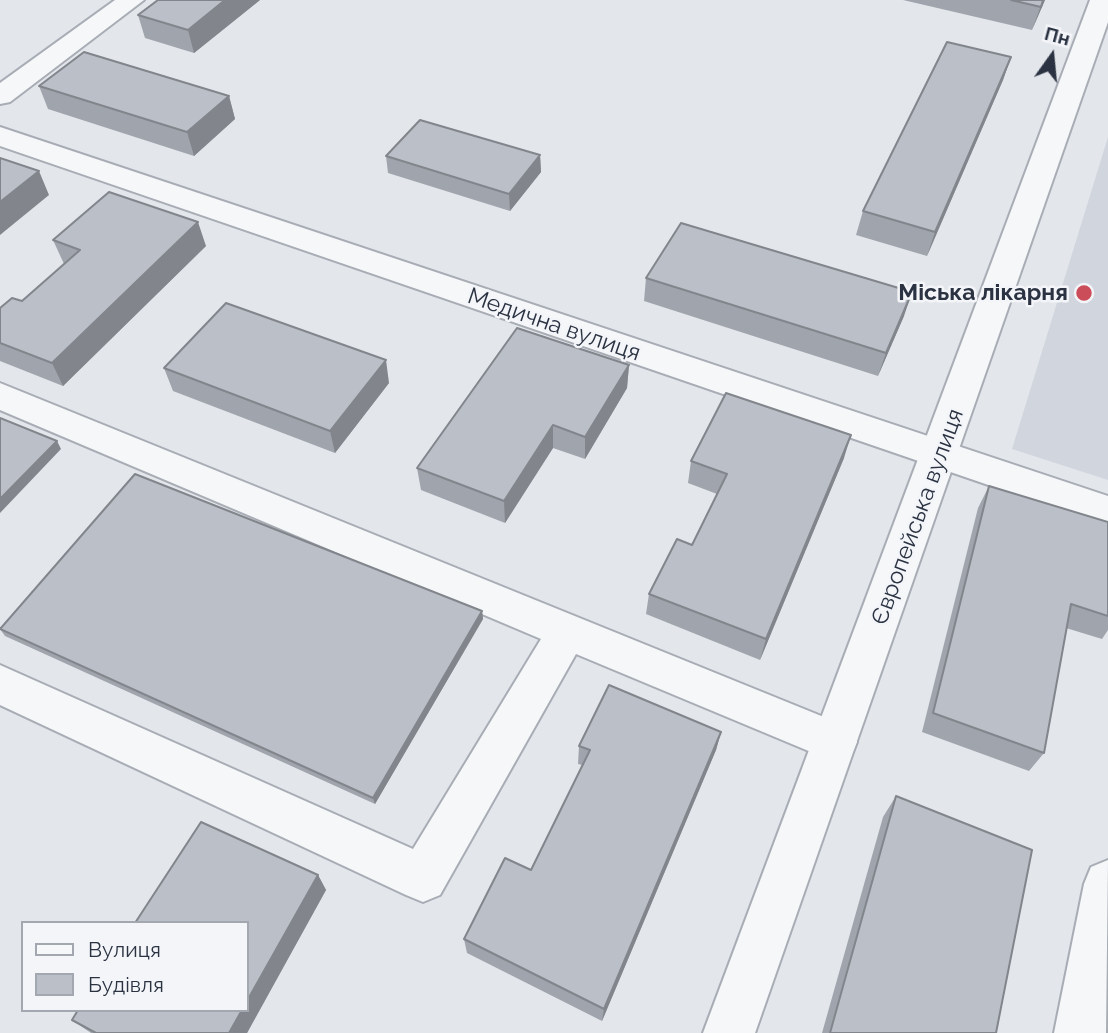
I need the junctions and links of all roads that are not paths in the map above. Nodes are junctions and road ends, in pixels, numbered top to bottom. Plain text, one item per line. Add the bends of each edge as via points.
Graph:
1 (131, 0) edge
2 (1103, 0) edge
3 (0, 96) edge
4 (0, 136) edge
5 (0, 396) edge
6 (940, 457) junction
7 (1108, 512) edge
8 (567, 632) junction
9 (0, 684) edge
10 (835, 742) junction
11 (1108, 884) edge
12 (729, 1033) edge
13 (1080, 1033) edge

1 - 3 street
2 - 6 street, Європейська вулиця
4 - 6 street, Медична вулиця
5 - 8 street
6 - 7 street, Медична вулиця
6 - 10 street, Європейська вулиця
8 - 9 street via 423,878
8 - 10 street
10 - 12 street, Європейська вулиця
11 - 13 street

